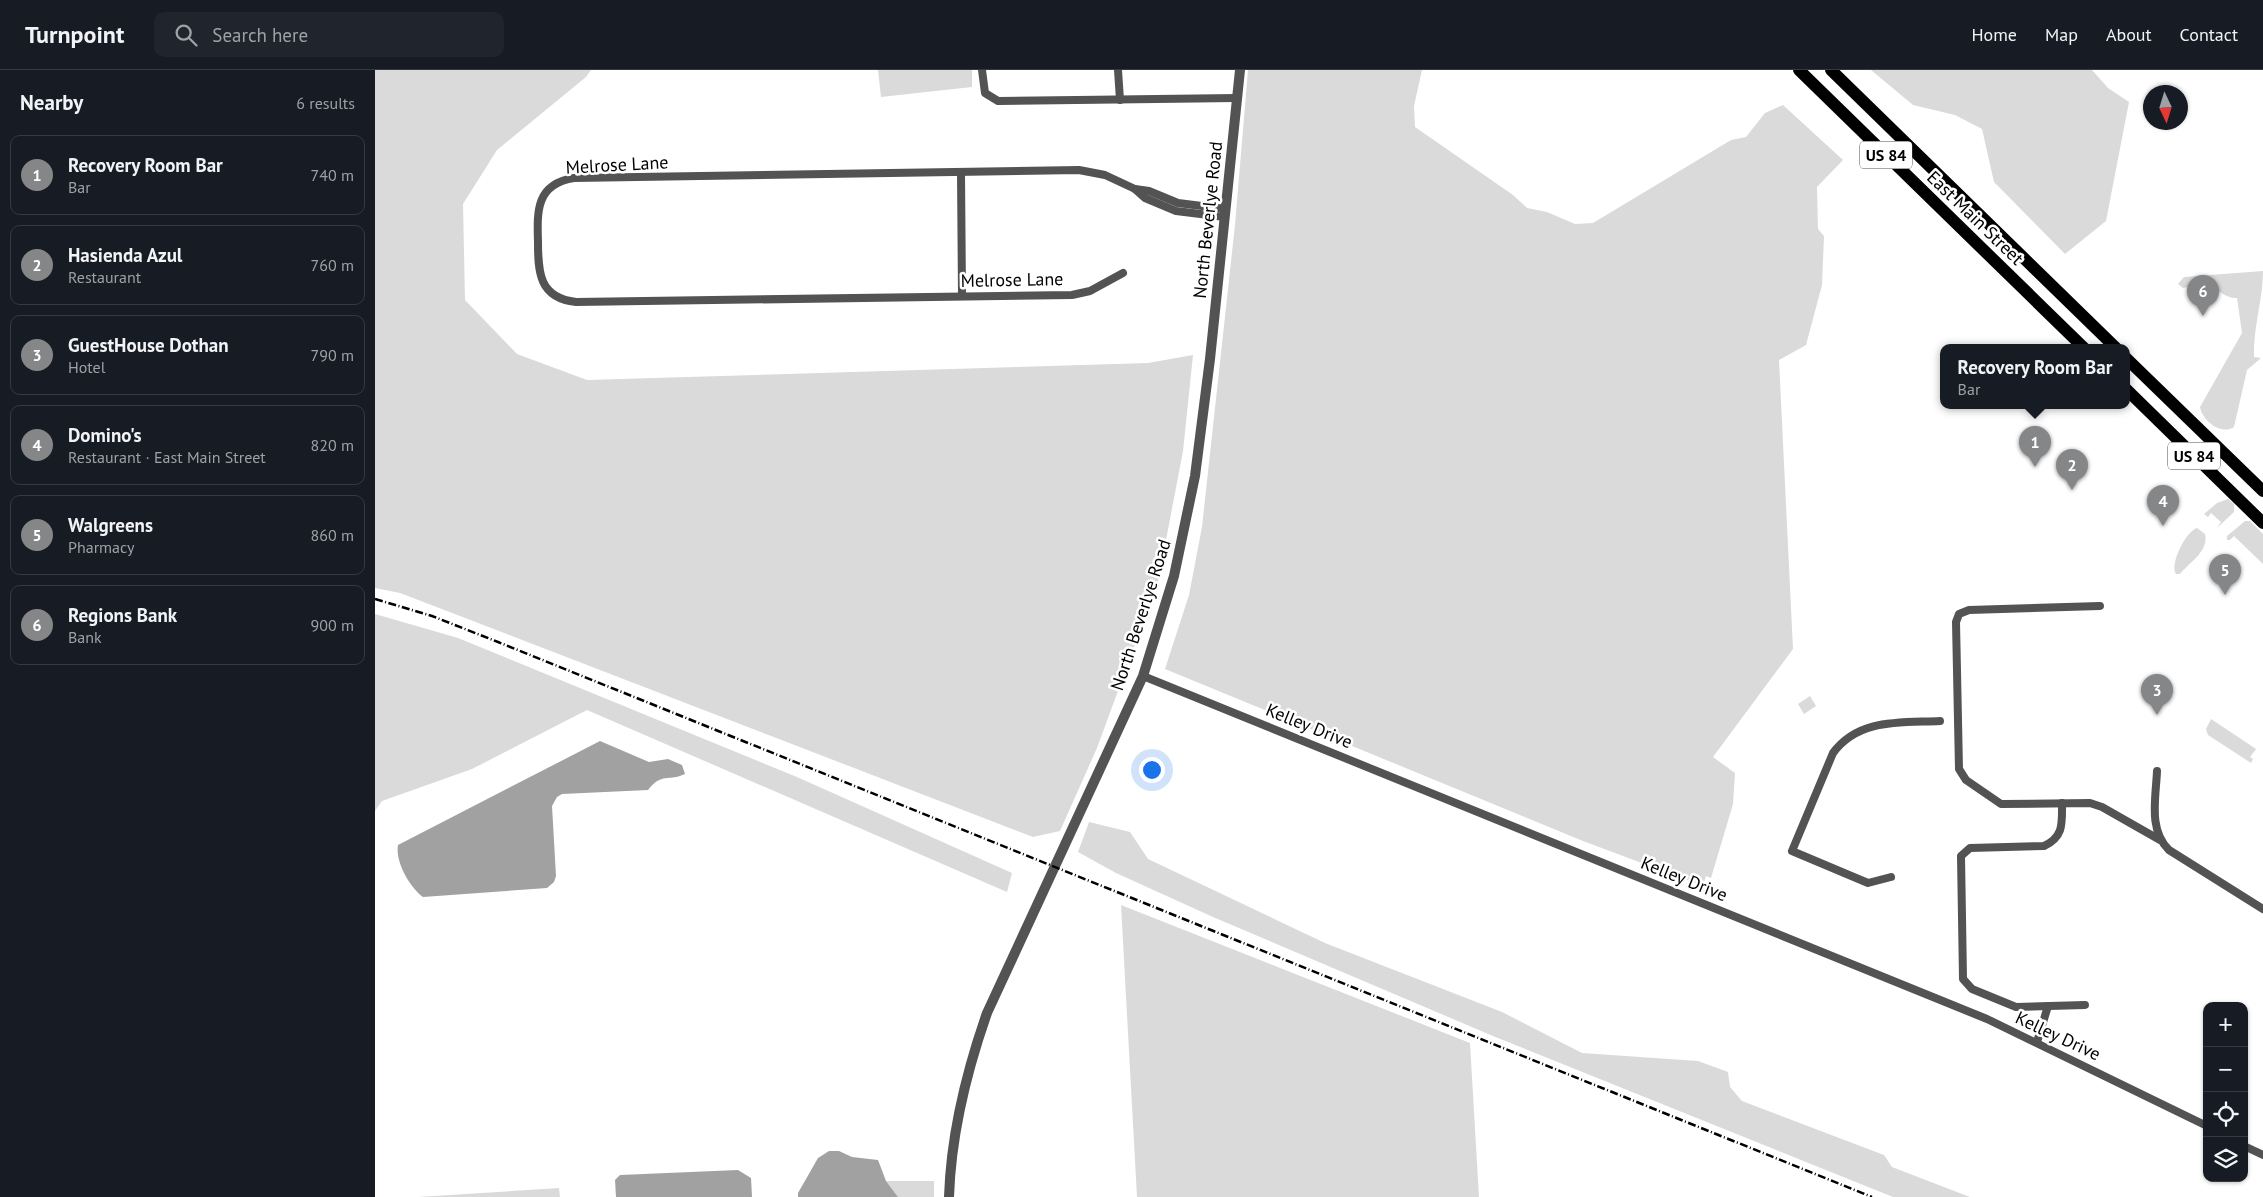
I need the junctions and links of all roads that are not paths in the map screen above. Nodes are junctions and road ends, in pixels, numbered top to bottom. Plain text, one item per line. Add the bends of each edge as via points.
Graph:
1 (982, 70) edge
2 (1118, 70) edge
3 (1240, 70) edge
4 (1799, 70) edge
5 (1831, 70) edge
6 (1237, 98) junction
7 (1120, 100) junction
8 (961, 173) junction
9 (1225, 213) junction
10 (1123, 273) dead end
11 (962, 296) junction
12 (2080, 344) edge
13 (2112, 344) edge
14 (2130, 362) edge
15 (2130, 393) edge
16 (2263, 491) edge
17 (2263, 523) edge
18 (2100, 606) dead end
19 (1143, 676) junction
20 (1940, 721) dead end
21 (2157, 771) dead end
22 (2062, 803) junction
23 (2160, 840) junction
24 (1891, 877) dead end
25 (2263, 909) edge
26 (2085, 1005) dead end
27 (2048, 1006) junction
28 (2037, 1042) junction
29 (2203, 1124) edge
30 (2248, 1148) edge
31 (2263, 1155) edge
32 (949, 1197) edge

1 - 7 street via 984,90 990,98 1002,102
2 - 7 street
3 - 6 street, North Beverlye Road
4 - 12 highway, East Main Street / US 84
5 - 13 highway, East Main Street / US 84
6 - 7 street
6 - 9 street, North Beverlye Road
8 - 9 street, Melrose Lane via 1088,171 1178,203
8 - 11 street
8 - 11 street, Melrose Lane via 574,178 557,183 548,190 541,200 537,216 541,278 552,293 569,301
9 - 19 street, North Beverlye Road via 1190,505 1174,576
10 - 11 street, Melrose Lane via 1078,294
14 - 16 highway, US 84
15 - 17 highway, US 84
18 - 22 street via 1969,610 1959,614 1956,622 1958,762 1962,775 2001,804
19 - 28 street, Kelley Drive via 1943,1000
19 - 32 street, North Beverlye Road via 987,1013 958,1115
20 - 24 street via 1882,723 1865,727 1841,741 1792,851 1868,883
21 - 23 street via 2155,826
22 - 23 street via 2090,803 2102,807
22 - 27 street via 2062,827 2051,843 2044,846 1970,848 1961,856 1965,984 2016,1007
23 - 25 street via 2169,850
26 - 27 street
27 - 28 street
28 - 29 street, Kelley Drive
30 - 31 street

